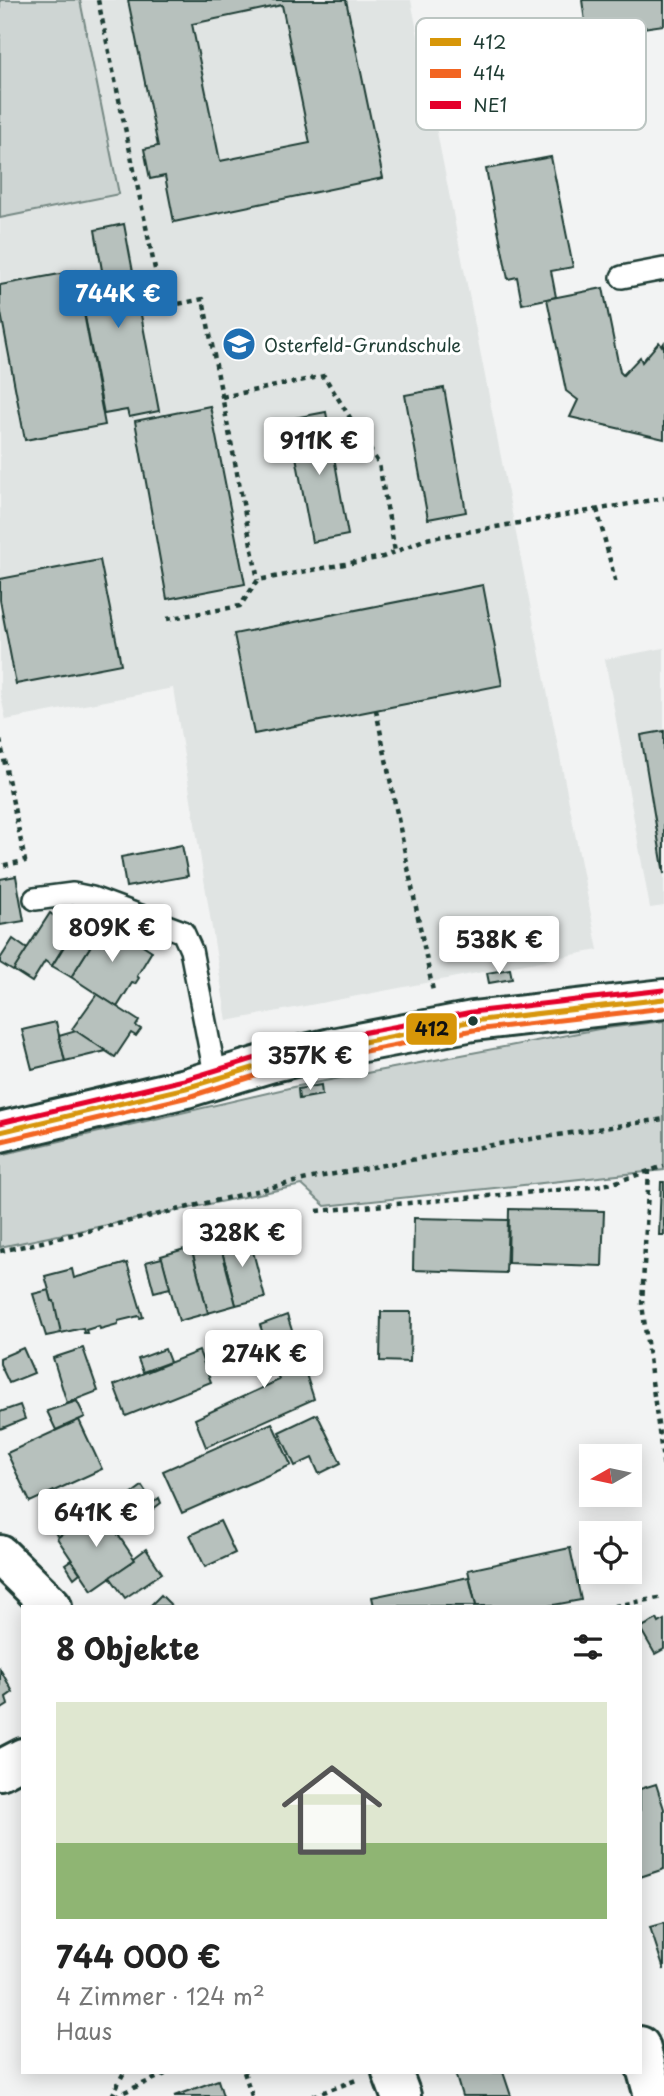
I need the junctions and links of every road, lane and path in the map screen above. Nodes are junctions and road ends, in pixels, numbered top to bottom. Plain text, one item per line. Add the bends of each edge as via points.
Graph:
1 (98, 0) edge
2 (664, 269) edge
3 (622, 277) dead end
4 (222, 397) junction
5 (664, 498) edge
6 (597, 509) junction
7 (395, 551) junction
8 (258, 580) junction
9 (616, 584) dead end
10 (167, 619) dead end
11 (376, 710) dead end
12 (0, 740) edge
13 (0, 866) edge
14 (36, 899) dead end
15 (430, 977) dead end
16 (664, 999) edge
17 (216, 1079) junction
18 (664, 1119) edge
19 (0, 1132) edge
20 (664, 1166) edge
21 (649, 1170) junction
22 (317, 1211) dead end
23 (0, 1251) edge
24 (651, 1373) dead end
25 (652, 1381) dead end
26 (664, 1468) edge
27 (0, 1555) edge
28 (664, 1597) edge
29 (51, 1605) edge
30 (620, 1605) edge
31 (21, 1759) edge
32 (0, 1770) edge
33 (642, 2052) edge
34 (123, 2074) edge
35 (165, 2074) edge
36 (245, 2074) edge
37 (378, 2075) edge
38 (113, 2096) edge
39 (252, 2096) edge
40 (313, 2096) edge
41 (401, 2096) edge
42 (654, 2096) edge

1 - 4 path via 163,307 203,299
2 - 3 lane
4 - 7 path via 324,376 379,464
4 - 8 path
5 - 6 path
6 - 7 path via 426,539
6 - 9 path
7 - 8 path
8 - 10 path via 240,606
11 - 15 path
12 - 13 path via 25,861
14 - 17 lane via 72,894 92,898 183,932 191,950
16 - 17 street via 440,1027 309,1053
17 - 19 street
18 - 23 path via 307,1179
20 - 21 path
21 - 22 path via 592,1187
21 - 24 path via 642,1304
25 - 26 path
27 - 29 street
28 - 30 path
31 - 32 street
33 - 42 street
34 - 38 path
35 - 38 path
36 - 39 path
37 - 40 path
37 - 41 street

